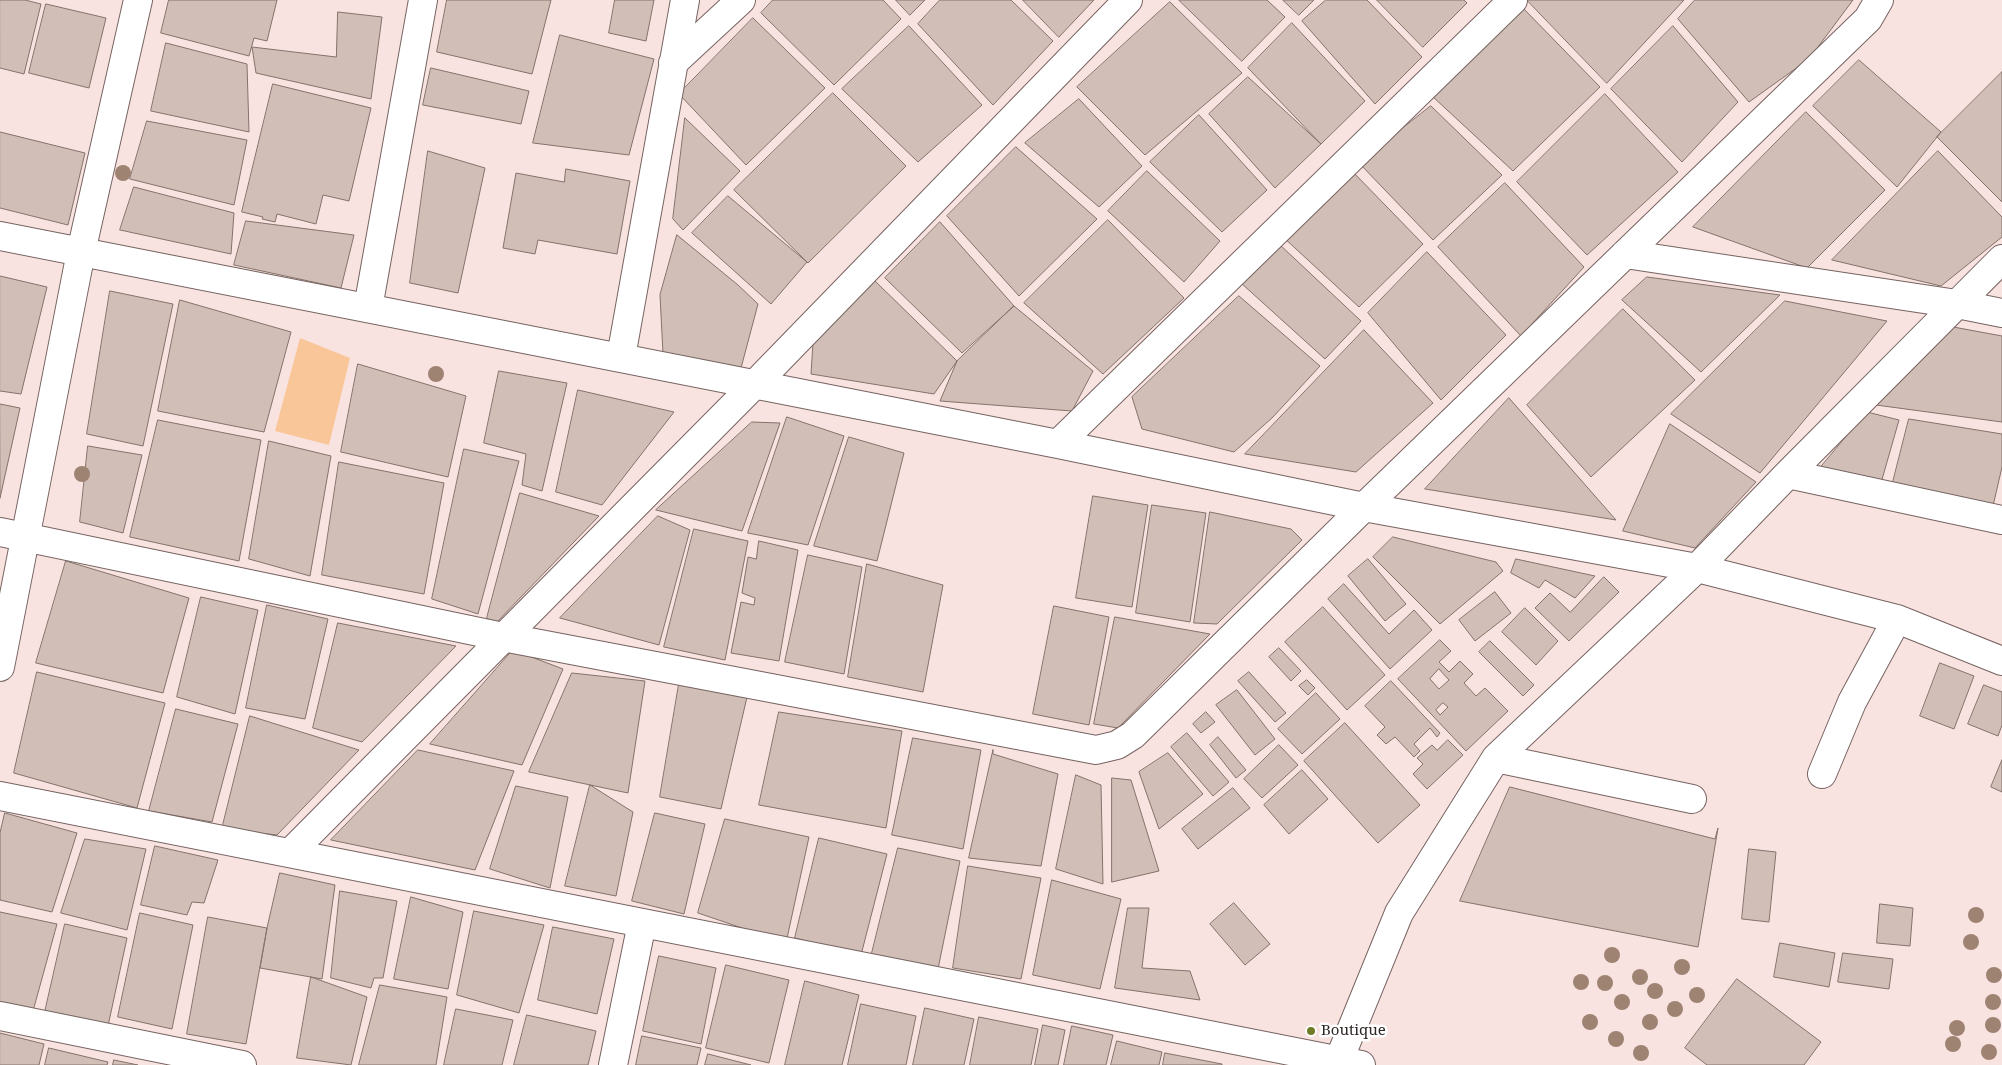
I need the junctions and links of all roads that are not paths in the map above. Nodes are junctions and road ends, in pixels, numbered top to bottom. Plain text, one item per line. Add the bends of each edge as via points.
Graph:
1 (138, 0) edge
2 (423, 0) edge
3 (685, 0) edge
4 (741, 0) edge
5 (1128, 0) edge
6 (1513, 0) edge
7 (1879, 0) edge
8 (673, 63) junction
9 (0, 236) edge
10 (81, 252) junction
11 (1625, 254) junction
12 (2002, 258) edge
13 (1956, 304) junction
14 (368, 308) junction
15 (2002, 313) edge
16 (621, 358) junction
17 (755, 384) junction
18 (1058, 444) junction
19 (1788, 474) junction
20 (1364, 507) junction
21 (2002, 520) edge
22 (13, 534) edge
23 (1697, 568) junction
24 (1897, 619) junction
25 (503, 637) junction
26 (2002, 661) edge
27 (0, 667) edge
28 (1496, 758) junction
29 (1822, 774) dead end
30 (0, 796) edge
31 (1692, 799) dead end
32 (290, 853) junction
33 (642, 923) junction
34 (0, 1016) edge
35 (1346, 1063) edge
36 (242, 1065) edge
37 (613, 1065) edge

1 - 10 street
2 - 14 street
3 - 8 street
4 - 8 street
5 - 17 street
6 - 18 street
7 - 11 street via 1868,19
8 - 16 street
9 - 10 street
10 - 14 street
10 - 22 street
11 - 13 street
11 - 20 street
12 - 13 street
13 - 15 street
13 - 19 street
14 - 16 street
16 - 17 street
17 - 18 street
17 - 25 street
18 - 20 street
19 - 21 street
19 - 23 street
20 - 23 street
20 - 25 street via 1133,735 1117,745 1096,750
22 - 25 street
22 - 27 street
23 - 24 street
23 - 28 street
24 - 26 street
24 - 29 street via 1852,702
25 - 32 street
28 - 31 street
28 - 35 street via 1399,913
30 - 32 street
32 - 33 street
33 - 35 street
33 - 37 street
34 - 36 street

